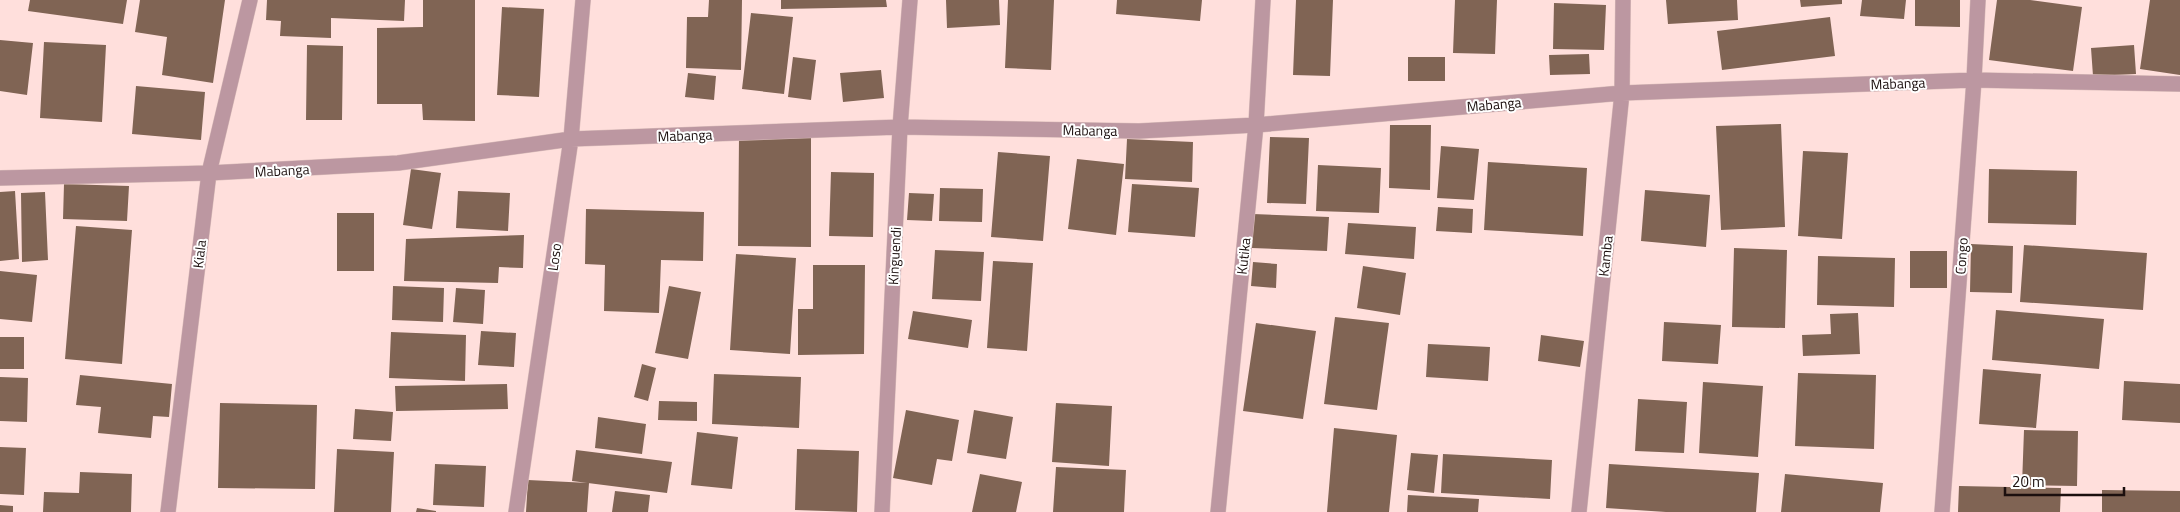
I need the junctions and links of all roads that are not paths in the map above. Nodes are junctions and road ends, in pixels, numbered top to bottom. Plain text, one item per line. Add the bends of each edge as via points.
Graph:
1 (250, 0) edge
2 (583, 0) edge
3 (910, 0) edge
4 (1263, 0) edge
5 (1623, 0) edge
6 (1978, 0) edge
7 (1974, 80) junction
8 (2180, 84) edge
9 (1622, 93) junction
10 (1256, 125) junction
11 (900, 127) junction
12 (571, 139) junction
13 (209, 174) junction
14 (0, 178) edge
15 (168, 512) edge
16 (516, 512) edge
17 (882, 512) edge
18 (1218, 512) edge
19 (1578, 512) edge
20 (1942, 512) edge

1 - 13 street, Kiala
2 - 12 street, Loso
3 - 11 street, Kinguendi
4 - 10 street, Kutika
5 - 9 street, Kamba
6 - 7 street, Congo
7 - 8 street, Mabanga
7 - 9 street, Mabanga
7 - 20 street, Congo
9 - 10 street, Mabanga
9 - 19 street, Kamba
10 - 11 street, Mabanga via 1139,131
10 - 18 street, Kutika
11 - 12 street, Mabanga
11 - 17 street, Kinguendi
12 - 13 street, Mabanga via 398,164
12 - 16 street, Loso
13 - 14 street, Mabanga
13 - 15 street, Kiala

